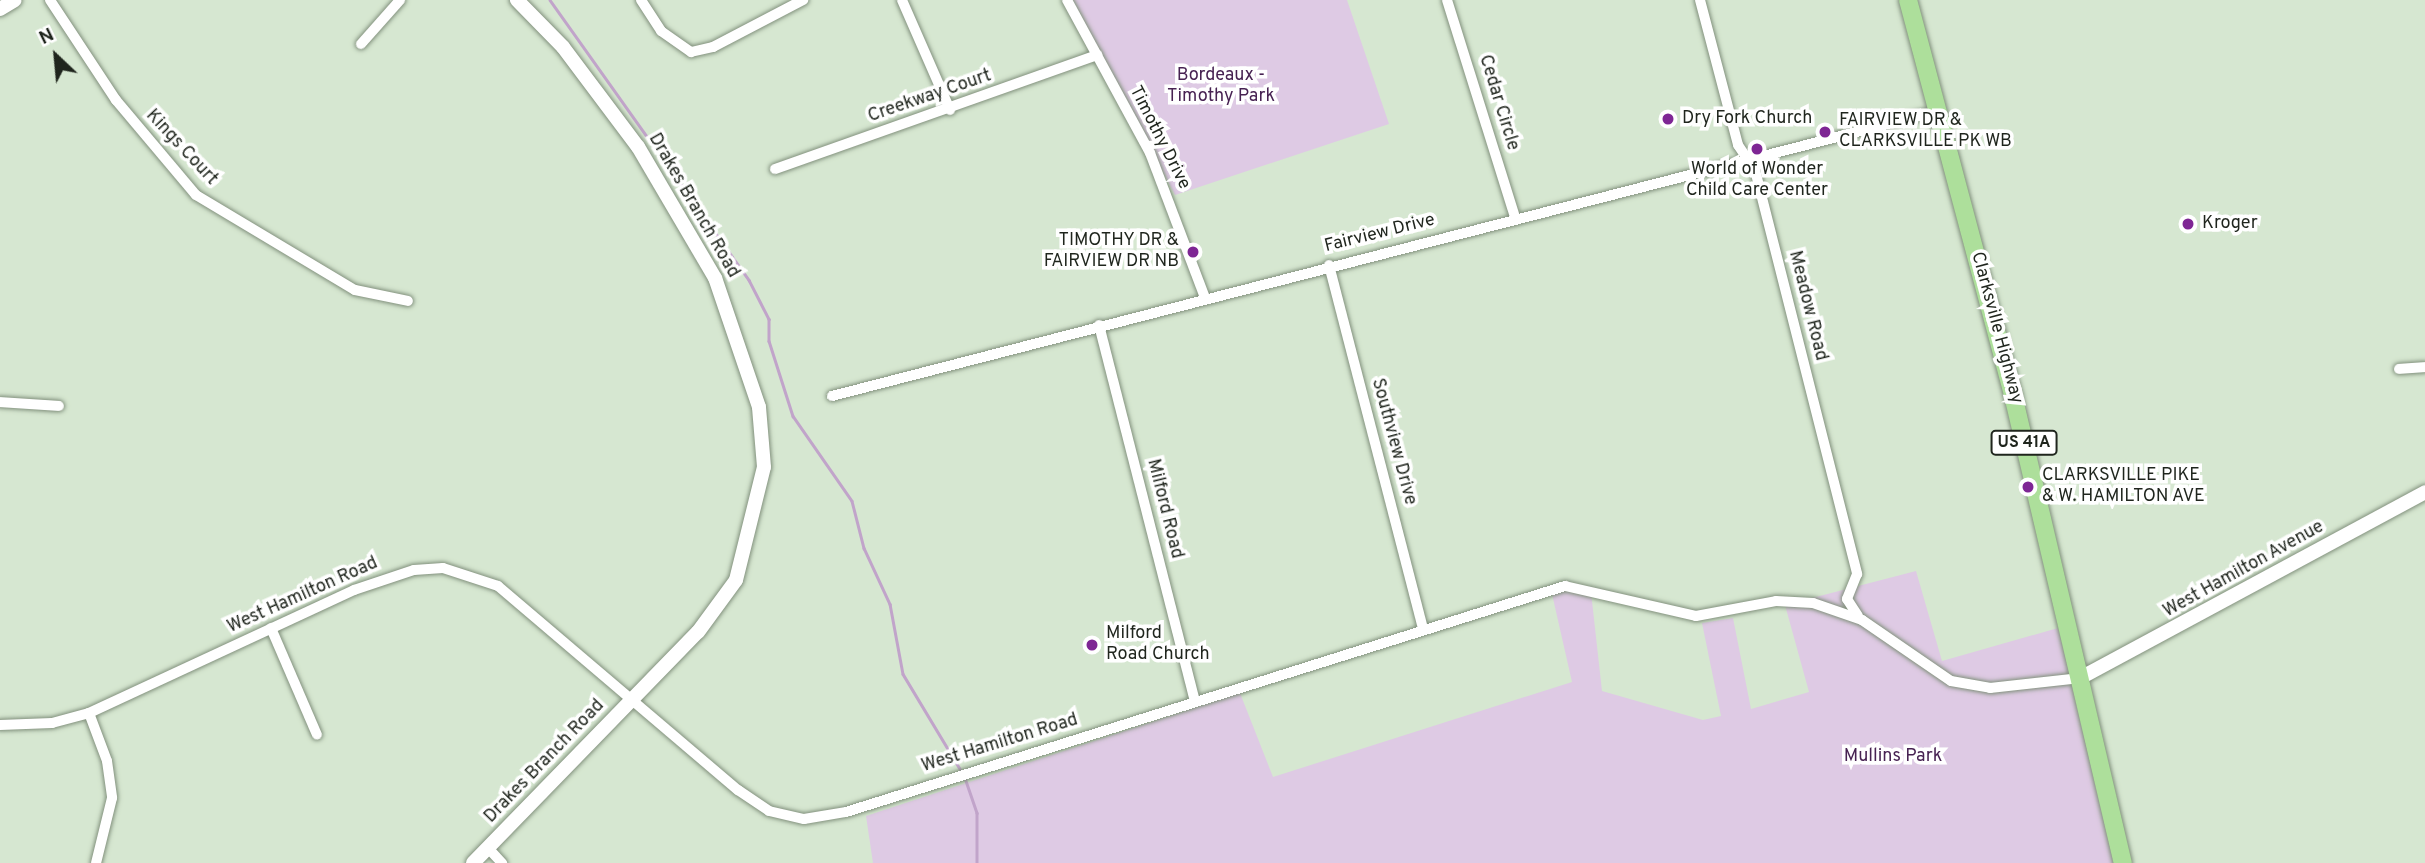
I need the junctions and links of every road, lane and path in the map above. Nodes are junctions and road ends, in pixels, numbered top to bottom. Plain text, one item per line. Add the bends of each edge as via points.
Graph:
1 (15, 0) edge
2 (50, 0) edge
3 (400, 0) edge
4 (517, 0) edge
5 (641, 0) edge
6 (803, 0) edge
7 (902, 0) edge
8 (1067, 0) edge
9 (1447, 0) edge
10 (1700, 0) edge
11 (1908, 0) edge
12 (0, 9) edge
13 (360, 44) dead end
14 (1097, 55) junction
15 (950, 110) junction
16 (1938, 111) junction
17 (1749, 161) junction
18 (775, 169) dead end
19 (1515, 217) junction
20 (1329, 265) junction
21 (1205, 298) junction
22 (408, 301) dead end
23 (1099, 325) junction
24 (2425, 367) edge
25 (2399, 369) dead end
26 (832, 396) dead end
27 (0, 402) edge
28 (58, 406) dead end
29 (2425, 492) edge
30 (1862, 620) junction
31 (271, 628) junction
32 (1423, 628) junction
33 (2080, 678) junction
34 (1195, 701) junction
35 (629, 703) junction
36 (89, 713) junction
37 (0, 725) edge
38 (317, 735) dead end
39 (488, 848) junction
40 (96, 863) edge
41 (473, 863) edge
42 (502, 863) edge
43 (2123, 863) edge

1 - 12 street
2 - 22 street, Kings Court via 116,100 196,195 355,290
3 - 13 street
4 - 35 street, Drakes Branch Road via 596,90 685,225 737,330 759,407 764,467 736,580 698,632
5 - 6 street via 661,32 691,52 713,47
7 - 15 street
8 - 14 street, Timothy Drive
9 - 19 street, Cedar Circle
10 - 17 street, Meadow Road via 1738,145
11 - 16 main road, Clarksville Highway / US 41A
14 - 15 street, Creekway Court
14 - 21 street, Timothy Drive via 1163,182
15 - 18 street, Creekway Court
16 - 17 street, Fairview Drive
16 - 33 main road, Clarksville Highway / US 41A
17 - 19 street, Fairview Drive
17 - 30 street, Meadow Road via 1857,574 1847,599
19 - 20 street, Fairview Drive
20 - 21 street, Fairview Drive
20 - 32 street, Southview Drive
21 - 23 street, Fairview Drive
23 - 26 street, Fairview Drive
23 - 34 street, Milford Road
24 - 25 street
27 - 28 street
29 - 33 street, West Hamilton Avenue
30 - 32 street, West Hamilton Road via 1813,603 1776,601 1696,616 1565,586
30 - 33 street, West Hamilton Road via 1951,681 1990,688
31 - 35 street, West Hamilton Road via 414,570 472,574 526,607
31 - 36 street, West Hamilton Road
31 - 38 street
32 - 34 street, West Hamilton Road
33 - 43 main road, Clarksville Highway / US 41A
34 - 35 street, West Hamilton Road via 835,814 783,816 738,790
35 - 39 street, Drakes Branch Road
36 - 37 street, West Hamilton Road via 52,723
36 - 40 street via 107,761 112,798
39 - 41 street, Drakes Branch Road
39 - 42 street

